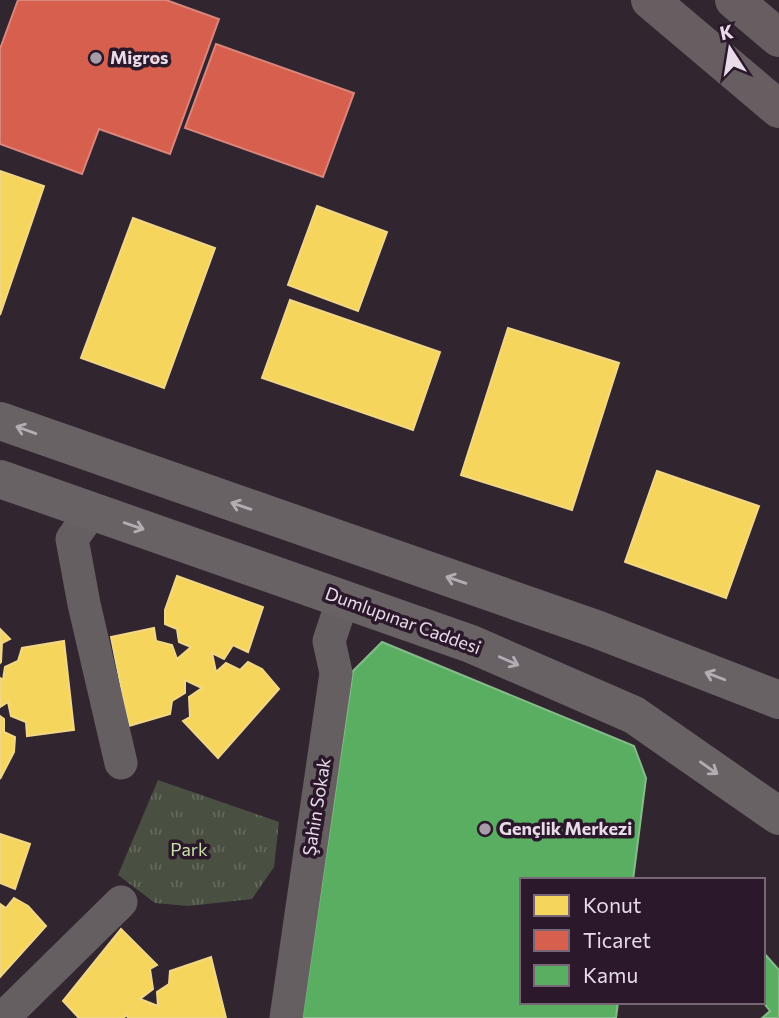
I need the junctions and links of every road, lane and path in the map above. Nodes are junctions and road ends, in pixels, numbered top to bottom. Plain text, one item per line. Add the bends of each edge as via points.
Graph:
1 (650, 0) edge
2 (734, 0) edge
3 (779, 38) edge
4 (779, 109) edge
5 (0, 421) edge
6 (0, 479) edge
7 (92, 511) junction
8 (343, 599) junction
9 (779, 700) edge
10 (121, 763) dead end
11 (779, 816) edge
12 (121, 902) dead end
13 (3, 1018) edge
14 (286, 1018) edge

1 - 4 highway
2 - 3 highway
9 -> 5 main road via 583,625
6 - 7 main road, Dumlupınar Caddesi
7 -> 8 main road, Dumlupınar Caddesi
7 - 10 street via 72,539
8 -> 11 main road, Dumlupınar Caddesi via 471,644 634,715
8 - 14 street, Şahin Sokak via 329,641 336,673
12 - 13 street

